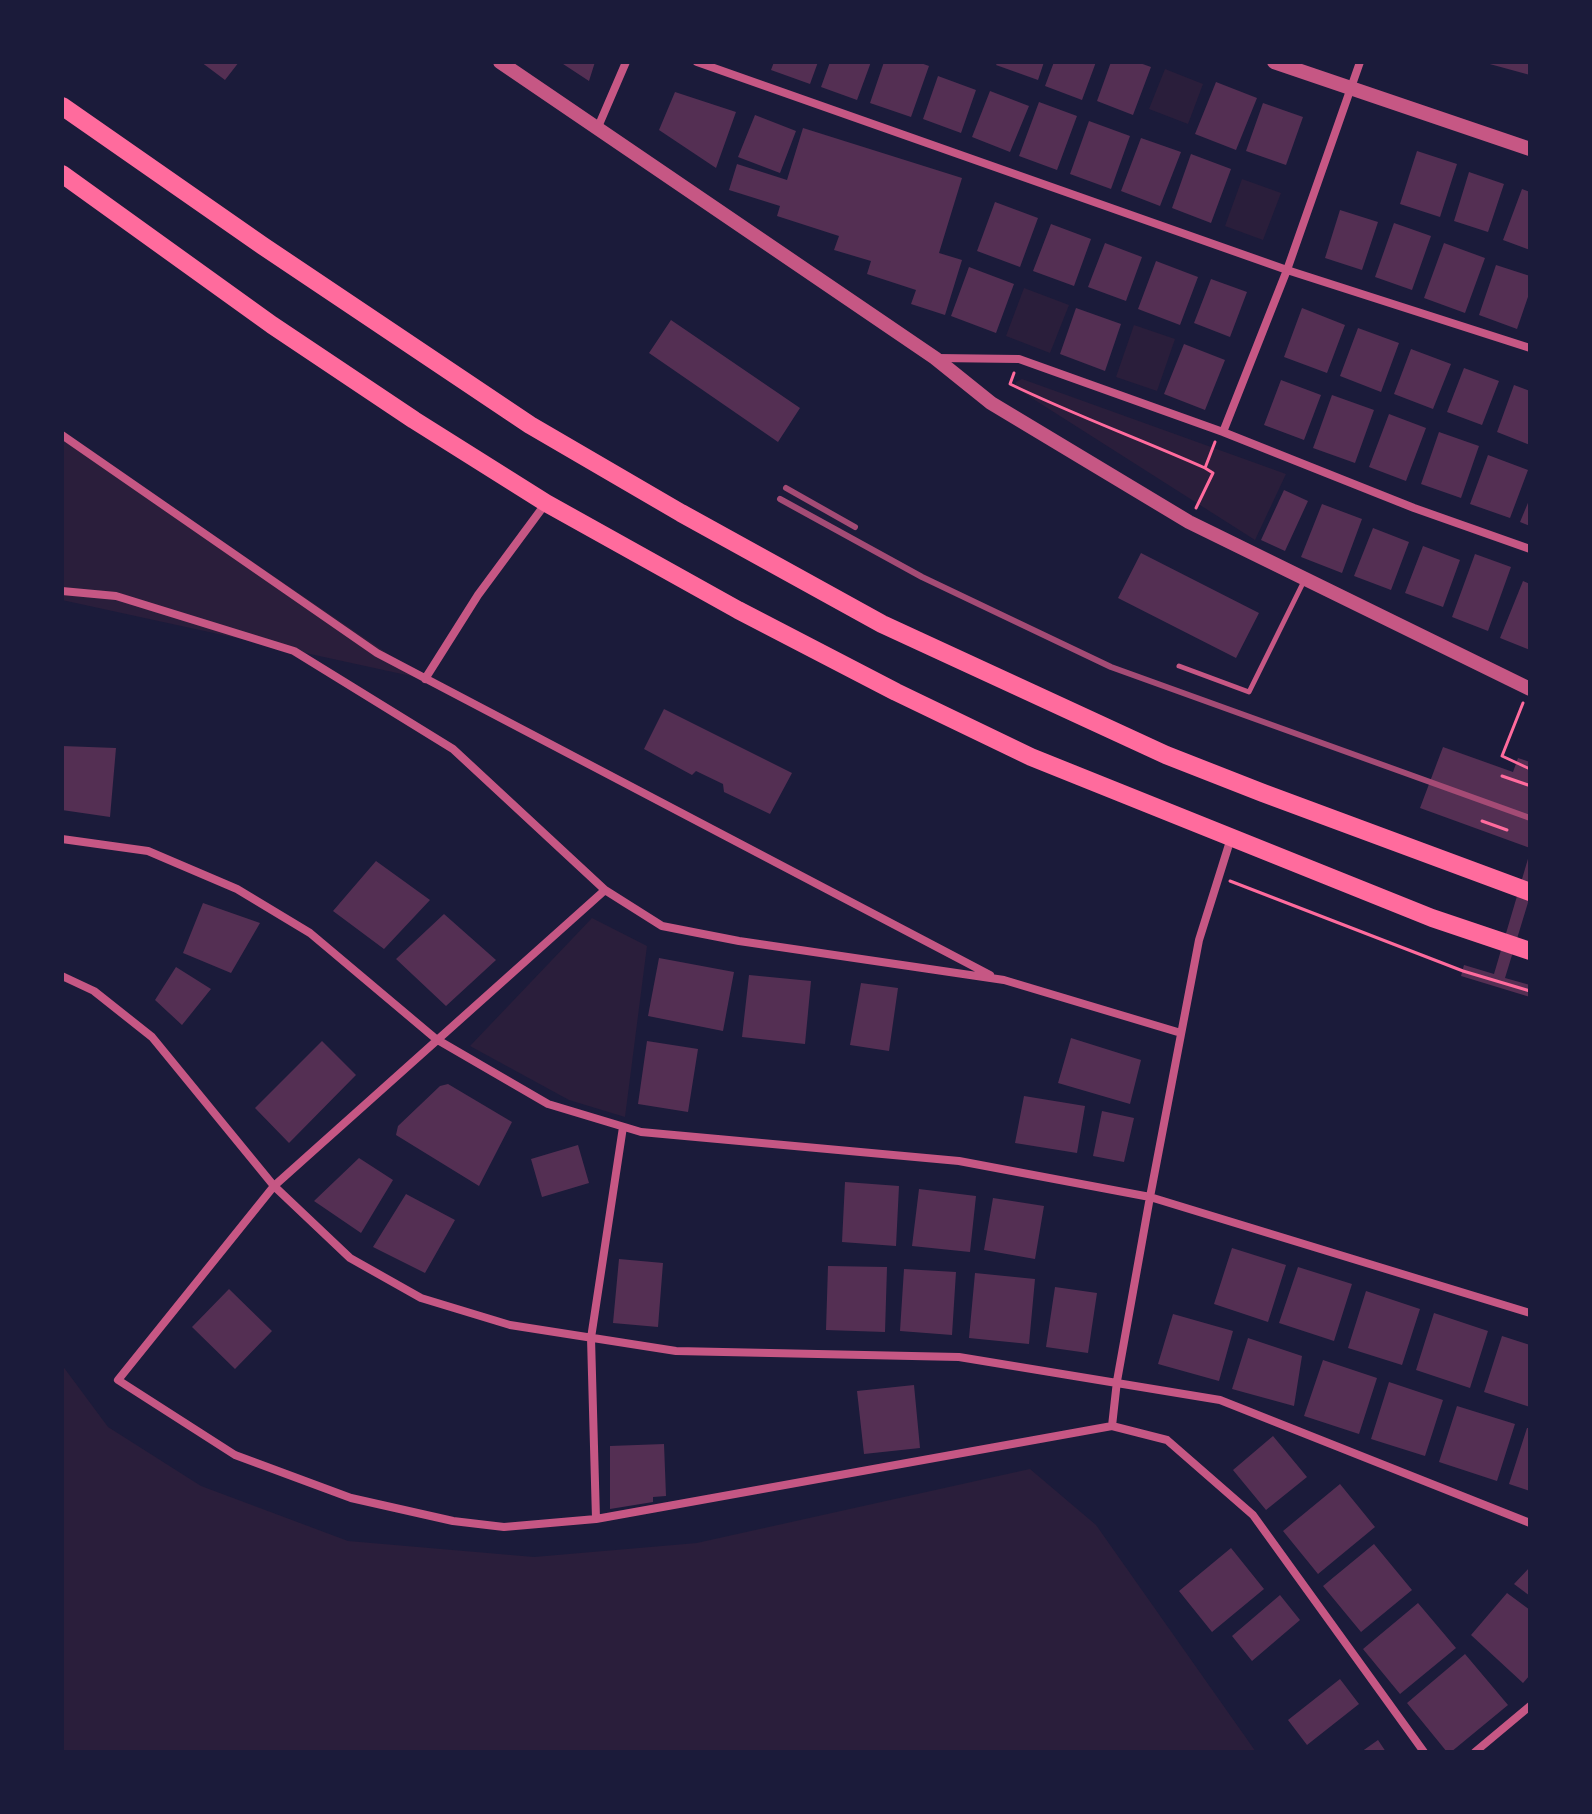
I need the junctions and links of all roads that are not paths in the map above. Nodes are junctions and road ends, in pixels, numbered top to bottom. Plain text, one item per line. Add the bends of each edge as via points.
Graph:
1 (626, 62) edge
2 (697, 62) edge
3 (1274, 62) edge
4 (1360, 62) edge
5 (502, 63) edge
6 (1352, 89) junction
7 (62, 106) edge
8 (598, 127) junction
9 (1530, 149) edge
10 (62, 174) edge
11 (1287, 270) junction
12 (1530, 348) edge
13 (935, 358) junction
14 (1222, 432) junction
15 (62, 435) edge
16 (546, 503) junction
17 (1530, 549) edge
18 (1305, 580) junction
19 (62, 591) edge
20 (1179, 666) dead end
21 (425, 679) junction
22 (1529, 689) edge
23 (1231, 838) junction
24 (62, 839) edge
25 (605, 890) junction
26 (1530, 892) edge
27 (1479, 934) junction
28 (1530, 951) edge
29 (1530, 958) edge
30 (62, 976) edge
31 (997, 979) junction
32 (1181, 1033) junction
33 (436, 1039) junction
34 (623, 1127) junction
35 (274, 1186) junction
36 (1150, 1197) junction
37 (1530, 1313) edge
38 (591, 1338) junction
39 (1117, 1381) junction
40 (1112, 1426) junction
41 (596, 1519) junction
42 (1530, 1523) edge
43 (1530, 1706) edge
44 (1424, 1752) edge
45 (1475, 1752) edge

1 - 8 street
2 - 11 street
3 - 6 street
4 - 6 street
5 - 8 street
6 - 9 street
6 - 11 street
7 - 26 highway via 530,425 882,624 1166,755
8 - 13 street
10 - 16 highway via 272,325
11 - 12 street
11 - 14 street
13 - 14 street via 1019,359
13 - 18 street via 991,403 1189,522
14 - 17 street
15 - 21 street via 377,653
16 - 21 street
16 - 23 highway via 896,692 1031,757
18 - 20 lane via 1249,692
18 - 22 street
19 - 25 street via 116,596 294,651 453,749
21 - 31 street
23 - 27 highway
23 - 32 street via 1199,940
24 - 33 street via 148,851 237,889 310,933
25 - 31 street via 662,926
25 - 33 street
27 - 28 highway
27 - 29 highway
30 - 35 street via 94,991 152,1037
31 - 32 street
32 - 36 street
33 - 34 street via 548,1104
33 - 35 street
34 - 36 street via 959,1161
34 - 38 street
35 - 38 street via 350,1258 421,1298 510,1325
35 - 41 street via 118,1380 235,1455 351,1498 504,1527
36 - 37 street
36 - 39 street
38 - 39 street via 676,1351 959,1357
38 - 41 street
39 - 40 street
39 - 42 street via 1220,1400
40 - 41 street
40 - 44 street via 1167,1440 1253,1515
43 - 45 street

